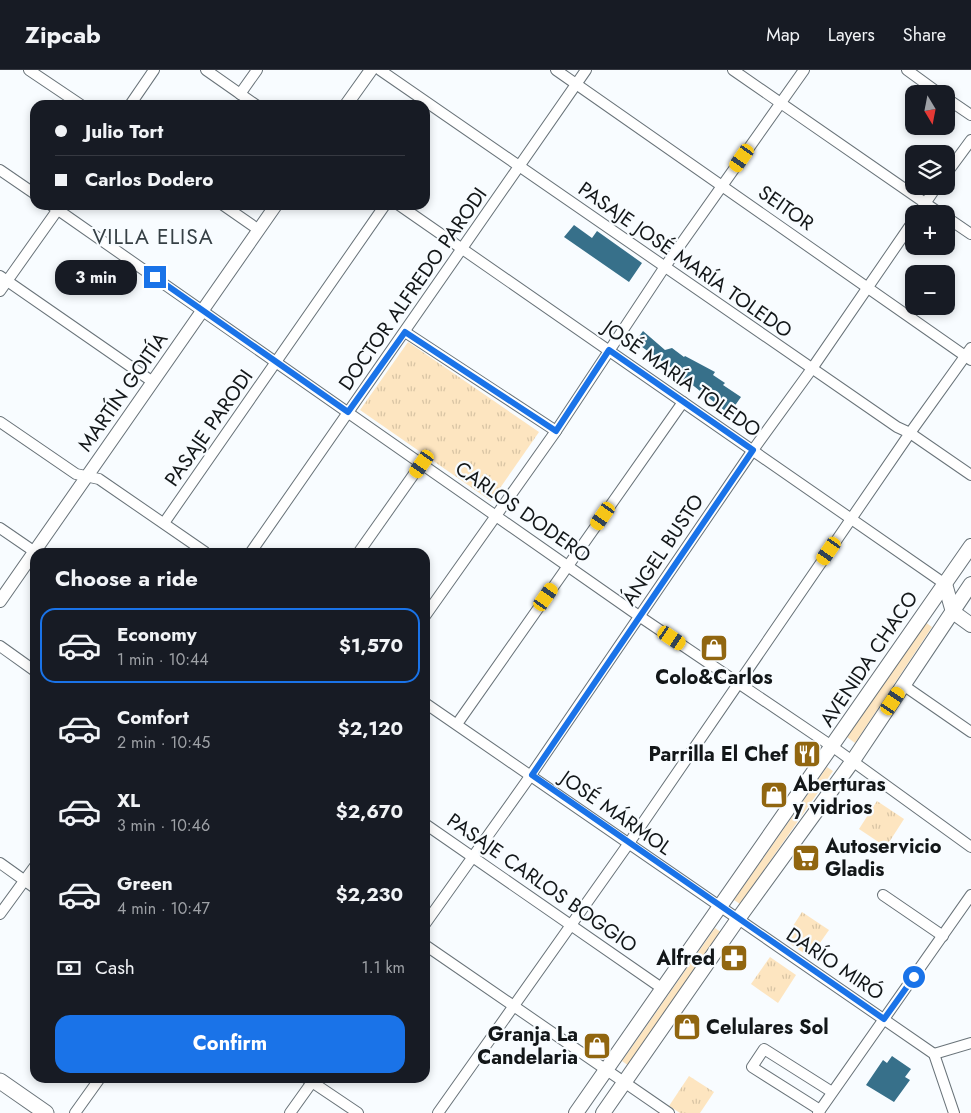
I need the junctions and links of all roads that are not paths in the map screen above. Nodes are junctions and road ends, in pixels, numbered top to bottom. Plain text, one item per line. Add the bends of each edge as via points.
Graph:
1 (29, 70) edge
2 (154, 70) edge
3 (206, 70) edge
4 (257, 70) edge
5 (371, 70) edge
6 (380, 70) edge
7 (556, 70) edge
8 (586, 70) edge
9 (733, 70) edge
10 (804, 70) edge
11 (907, 70) edge
12 (576, 84) junction
13 (928, 85) edge
14 (240, 94) junction
15 (74, 100) edge
16 (133, 100) edge
17 (249, 100) edge
18 (350, 100) edge
19 (424, 100) edge
20 (781, 103) junction
21 (430, 104) edge
22 (955, 104) edge
23 (971, 115) edge
24 (971, 140) edge
25 (955, 162) edge
26 (520, 166) junction
27 (0, 170) edge
28 (723, 186) junction
29 (30, 191) edge
30 (931, 195) edge
31 (925, 203) junction
32 (928, 205) edge
33 (54, 210) edge
34 (60, 210) edge
35 (230, 210) edge
36 (273, 210) edge
37 (382, 210) edge
38 (406, 210) edge
39 (955, 223) edge
40 (259, 230) junction
41 (905, 233) edge
42 (971, 234) edge
43 (463, 248) junction
44 (664, 268) junction
45 (4, 279) edge
46 (868, 288) junction
47 (0, 291) edge
48 (203, 310) junction
49 (405, 332) junction
50 (609, 350) junction
51 (969, 355) edge
52 (276, 361) junction
53 (811, 370) junction
54 (153, 382) junction
55 (682, 402) junction
56 (348, 412) junction
57 (0, 422) edge
58 (556, 431) junction
59 (910, 433) junction
60 (753, 450) junction
61 (422, 464) junction
62 (971, 475) edge
63 (86, 477) junction
64 (497, 515) junction
65 (852, 519) junction
66 (164, 523) junction
67 (0, 528) edge
68 (971, 546) edge
69 (38, 548) edge
70 (199, 548) edge
71 (254, 548) edge
72 (362, 548) edge
73 (30, 549) edge
74 (30, 559) edge
75 (569, 565) junction
76 (971, 582) edge
77 (945, 584) junction
78 (0, 602) edge
79 (430, 609) edge
80 (953, 612) junction
81 (639, 616) junction
82 (971, 625) edge
83 (0, 646) edge
84 (30, 667) edge
85 (738, 682) junction
86 (903, 685) junction
87 (430, 706) edge
88 (457, 724) junction
89 (971, 732) edge
90 (833, 747) junction
91 (852, 762) junction
92 (532, 775) junction
93 (430, 827) edge
94 (629, 843) junction
95 (971, 847) edge
96 (473, 857) junction
97 (0, 864) edge
98 (30, 874) edge
99 (25, 881) junction
100 (30, 884) edge
101 (884, 895) dead end
102 (971, 895) edge
103 (719, 906) junction
104 (0, 914) edge
105 (430, 917) edge
106 (738, 919) junction
107 (570, 924) junction
108 (942, 936) junction
109 (430, 948) edge
110 (663, 989) junction
111 (514, 1006) junction
112 (884, 1019) junction
113 (971, 1043) edge
114 (934, 1054) junction
115 (606, 1069) junction
116 (0, 1081) edge
117 (624, 1082) junction
118 (96, 1083) edge
119 (309, 1083) edge
120 (317, 1083) edge
121 (832, 1092) junction
122 (0, 1093) edge
123 (819, 1112) edge
124 (29, 1113) edge
125 (46, 1113) edge
126 (75, 1113) edge
127 (290, 1113) edge
128 (358, 1113) edge
129 (438, 1113) edge
130 (576, 1113) edge
131 (603, 1113) edge
132 (669, 1113) edge
133 (954, 1113) edge

1 - 15 street
2 - 16 street
3 - 14 street
4 - 14 street
5 - 18 street
6 - 19 street, PASAJE JOSÉ MARÍA TOLEDO
7 - 12 street, SEITOR
8 - 12 street, DOCTOR ALFREDO PARODI
9 - 20 street
10 - 20 street
11 - 13 street
12 - 26 street, DOCTOR ALFREDO PARODI
12 - 28 street, SEITOR
14 - 17 street
20 - 28 street
20 - 31 street
21 - 26 street, PASAJE JOSÉ MARÍA TOLEDO
22 - 23 street
24 - 25 street
26 - 43 street, DOCTOR ALFREDO PARODI
26 - 44 street, PASAJE JOSÉ MARÍA TOLEDO
27 - 29 street
28 - 44 street
28 - 46 street, SEITOR
30 - 31 street
31 - 32 street
33 - 45 street
34 - 48 street, CARLOS DODERO
35 - 40 street
36 - 40 street, MARTÍN GOITÍA
37 - 52 street, PASAJE PARODI
38 - 43 street, JOSÉ MARÍA TOLEDO
39 - 42 street
40 - 48 street, MARTÍN GOITÍA
41 - 46 street, ÁNGEL BUSTO
43 - 49 street, DOCTOR ALFREDO PARODI
43 - 50 street, JOSÉ MARÍA TOLEDO
44 - 50 street
44 - 53 street, PASAJE JOSÉ MARÍA TOLEDO
45 - 47 street
45 - 54 street
46 - 51 street, SEITOR
46 - 53 street, ÁNGEL BUSTO
48 - 52 street, CARLOS DODERO
48 - 54 street, MARTÍN GOITÍA
49 - 56 street, DOCTOR ALFREDO PARODI
49 - 58 street
50 - 55 street, JOSÉ MARÍA TOLEDO
50 - 58 street
51 - 59 street
52 - 56 street, CARLOS DODERO
52 - 66 street, PASAJE PARODI
53 - 59 street, PASAJE JOSÉ MARÍA TOLEDO
53 - 60 street, ÁNGEL BUSTO
54 - 63 street, MARTÍN GOITÍA
55 - 60 street, JOSÉ MARÍA TOLEDO
55 - 75 street
56 - 61 street, CARLOS DODERO
56 - 71 street, DOCTOR ALFREDO PARODI
57 - 63 street via 76,474
58 - 64 street
59 - 62 street, PASAJE JOSÉ MARÍA TOLEDO
59 - 65 street
60 - 65 street, JOSÉ MARÍA TOLEDO
60 - 81 street, ÁNGEL BUSTO
61 - 64 street, CARLOS DODERO
61 - 72 street
63 - 66 street via 99,479
63 - 69 street, MARTÍN GOITÍA
64 - 75 street, CARLOS DODERO
64 - 79 street
65 - 77 street, JOSÉ MARÍA TOLEDO
65 - 85 street
66 - 70 street
67 - 73 street
68 - 77 main road, AVENIDA CHACO
74 - 78 street, MARTÍN GOITÍA
75 - 81 street, CARLOS DODERO
75 - 88 street
76 - 77 main road via 960,580
76 - 80 main road
77 - 80 main road
77 - 90 main road, AVENIDA CHACO
80 - 82 main road
80 - 86 main road
81 - 85 street, CARLOS DODERO
81 - 92 street, ÁNGEL BUSTO
83 - 84 street
85 - 90 street, CARLOS DODERO
85 - 94 street
86 - 89 street
86 - 91 main road
87 - 88 street, JOSÉ MÁRMOL
88 - 92 street, JOSÉ MÁRMOL
90 - 91 street, CARLOS DODERO
90 - 103 main road, AVENIDA CHACO
91 - 95 street, CARLOS DODERO
91 - 106 main road
92 - 94 street, JOSÉ MÁRMOL
92 - 96 street, ÁNGEL BUSTO
93 - 96 street, PASAJE CARLOS BOGGIO
94 - 103 street, JOSÉ MÁRMOL
94 - 107 street
96 - 105 street, ÁNGEL BUSTO
96 - 107 street, PASAJE CARLOS BOGGIO
97 - 99 street
98 - 99 street
99 - 100 street
99 - 104 street
101 - 108 street
102 - 108 street
103 - 106 street, JOSÉ MÁRMOL
103 - 110 main road, AVENIDA CHACO
106 - 112 street, DARÍO MIRÓ
106 - 117 main road
107 - 110 street, PASAJE CARLOS BOGGIO
107 - 111 street
108 - 112 street
109 - 111 street
110 - 115 main road, AVENIDA CHACO
111 - 115 street
111 - 129 street
112 - 114 street, DARÍO MIRÓ
112 - 121 street
113 - 114 street
114 - 133 street
115 - 117 street
115 - 130 main road, AVENIDA CHACO
116 - 125 main road
117 - 131 main road
117 - 132 street
118 - 126 street
119 - 127 street
120 - 128 street
121 - 123 street
121 - 123 street via 764,1049 760,1055 752,1068
122 - 124 main road

